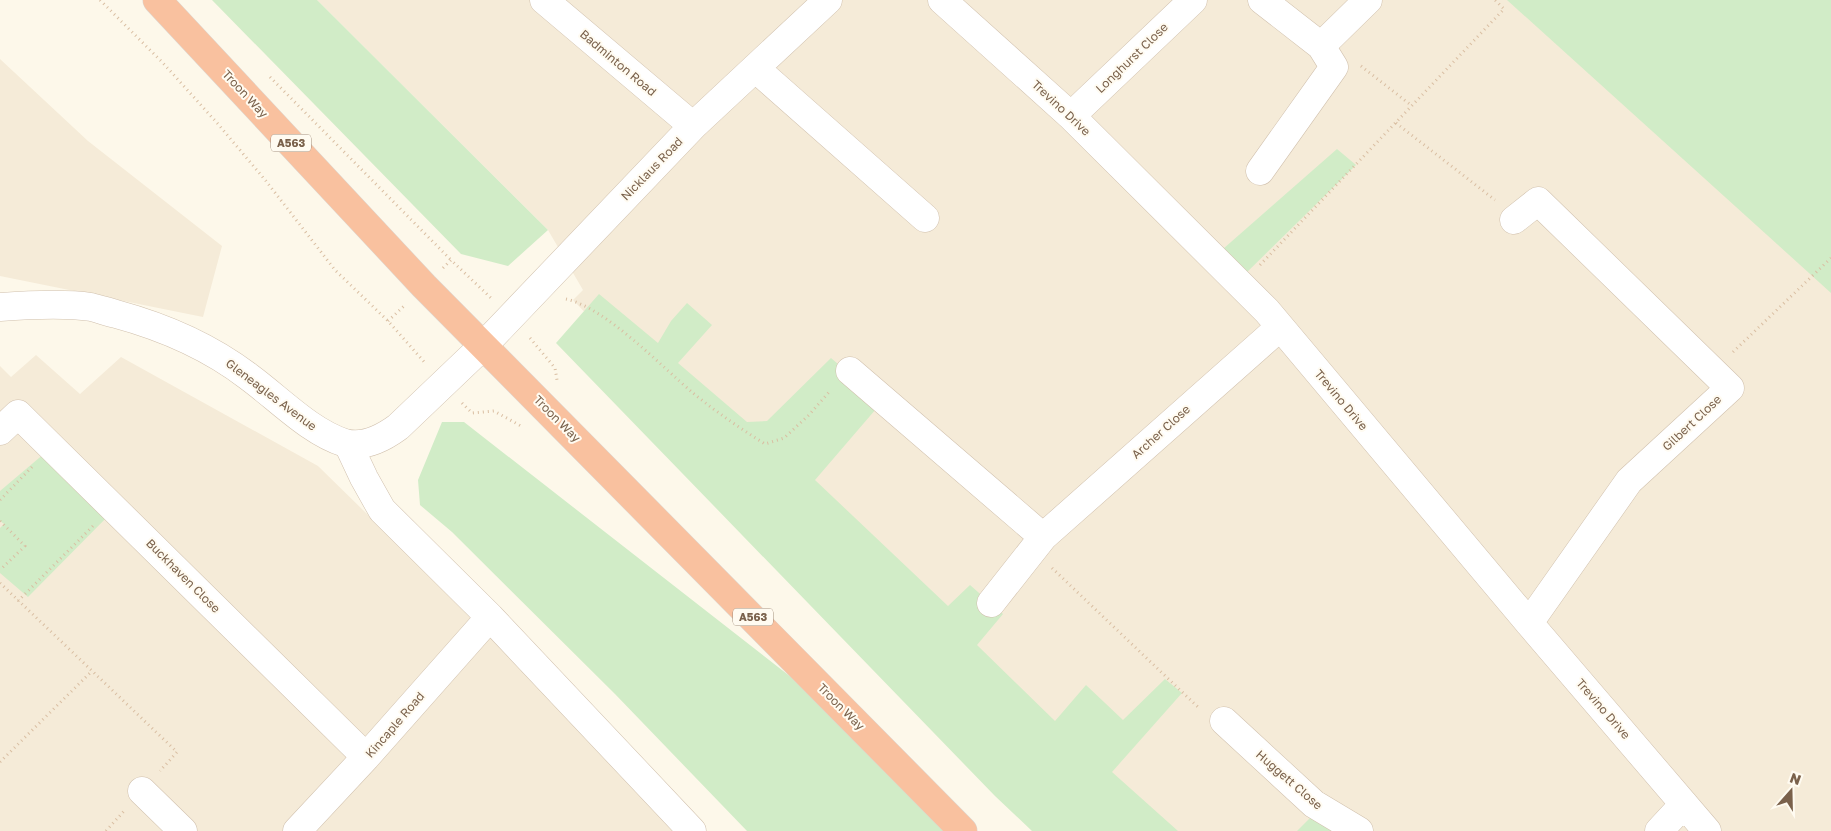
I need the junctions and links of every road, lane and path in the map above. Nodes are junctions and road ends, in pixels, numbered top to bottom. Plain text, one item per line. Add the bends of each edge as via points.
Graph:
1 (100, 0) edge
2 (157, 0) edge
3 (544, 0) edge
4 (828, 0) edge
5 (942, 0) edge
6 (1193, 0) edge
7 (1262, 0) edge
8 (1368, 0) edge
9 (1495, 0) edge
10 (1327, 57) junction
11 (755, 68) junction
12 (264, 70) dead end
13 (1412, 106) junction
14 (1071, 116) junction
15 (1396, 123) junction
16 (693, 126) junction
17 (1260, 171) dead end
18 (925, 218) dead end
19 (1514, 220) joint
20 (1831, 259) edge
21 (451, 260) dead end
22 (1241, 285) junction
23 (536, 291) junction
24 (0, 307) edge
25 (388, 321) dead end
26 (1280, 327) junction
27 (484, 345) junction
28 (850, 371) joint
29 (1713, 372) junction
30 (0, 431) edge
31 (348, 444) junction
32 (52, 447) junction
33 (0, 500) edge
34 (112, 506) junction
35 (0, 521) edge
36 (1038, 544) junction
37 (0, 570) edge
38 (0, 583) edge
39 (18, 601) junction
40 (991, 603) dead end
41 (490, 617) junction
42 (1529, 623) junction
43 (92, 671) junction
44 (1224, 722) joint
45 (366, 757) junction
46 (0, 762) edge
47 (142, 791) junction
48 (1684, 804) junction
49 (679, 827) edge
50 (106, 831) edge
51 (183, 831) edge
52 (297, 831) edge
53 (963, 831) edge
54 (1359, 831) edge
55 (1659, 831) edge
56 (1707, 831) edge

1 - 25 path via 218,124 335,270
2 - 27 highway, Troon Way / A563 via 424,286
3 - 16 street, Badminton Road
4 - 11 street, Nicklaus Road
5 - 14 street, Trevino Drive
6 - 14 street, Longhurst Close
7 - 10 street
8 - 10 street
9 - 13 path via 1504,9
10 - 13 path via 1349,57
10 - 17 street
11 - 16 street, Nicklaus Road
11 - 18 street
12 - 21 path
13 - 15 path
14 - 22 street, Trevino Drive
15 - 19 path via 1492,196
15 - 22 path
16 - 23 street, Nicklaus Road
19 - 29 street, Gilbert Close via 1538,201
20 - 29 path
22 - 26 street, Trevino Drive
23 - 27 street, Nicklaus Road
23 - 28 path via 574,300 606,319 724,417 765,444 784,438
24 - 31 street, Gleneagles Avenue via 90,307 147,322 202,346 241,371 306,423 328,437
26 - 36 street, Archer Close
26 - 42 street, Trevino Drive
27 - 31 street, Gleneagles Avenue via 383,438
27 - 53 highway, Troon Way / A563
28 - 36 street
29 - 42 street, Gilbert Close via 1730,388 1629,481
30 - 32 street, Buckhaven Close via 18,414
31 - 41 street via 382,510
32 - 33 path
32 - 34 street, Buckhaven Close
34 - 39 path
34 - 45 street, Buckhaven Close
35 - 37 path via 25,546
36 - 40 street, Archer Close
36 - 44 path via 1210,720
38 - 39 path
39 - 43 path
41 - 45 street, Kincaple Road
41 - 49 street
42 - 48 street, Trevino Drive
43 - 46 path
43 - 47 path via 177,752
44 - 54 street, Huggett Close via 1314,804
45 - 52 street, Kincaple Road
47 - 50 path
47 - 51 street
48 - 55 street
48 - 56 street, Trevino Drive

